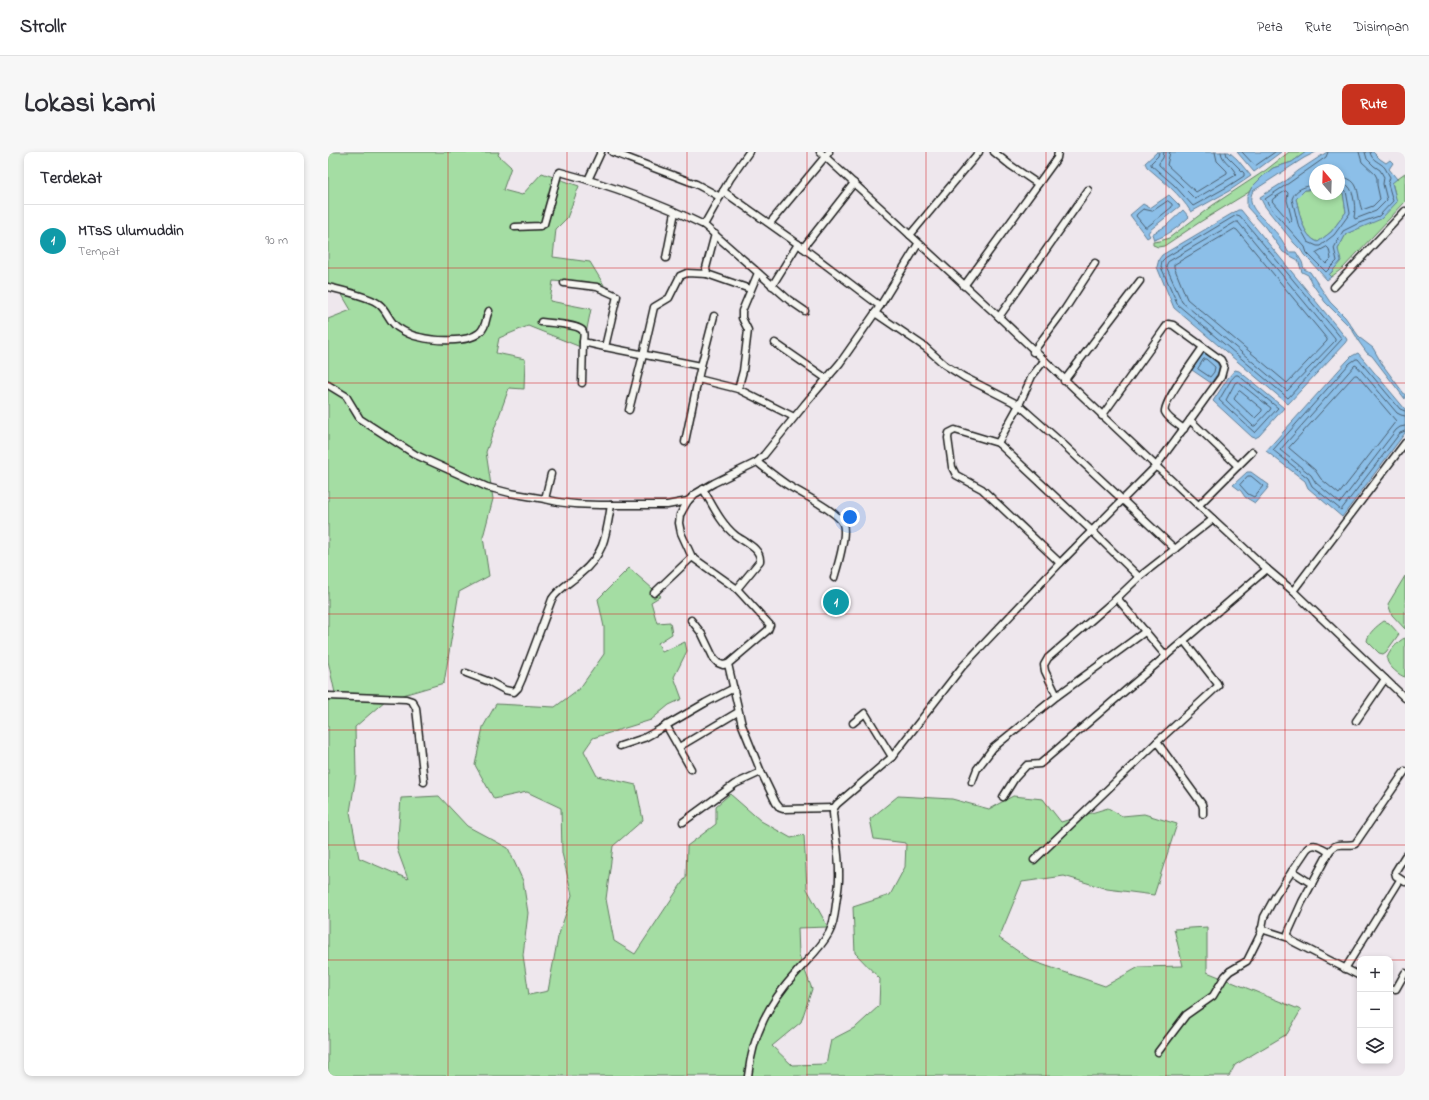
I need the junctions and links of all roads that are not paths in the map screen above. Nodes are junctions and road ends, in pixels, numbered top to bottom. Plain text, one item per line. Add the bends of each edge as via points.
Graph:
1 (601, 152) edge
2 (612, 152) edge
3 (749, 152) edge
4 (820, 152) edge
5 (979, 152) edge
6 (994, 152) edge
7 (1058, 152) edge
8 (827, 154) edge
9 (588, 180) junction
10 (854, 183) junction
11 (1038, 184) junction
12 (1088, 190) dead end
13 (723, 191) junction
14 (720, 197) junction
15 (1405, 211) edge
16 (676, 212) junction
17 (770, 224) junction
18 (704, 225) junction
19 (515, 227) dead end
20 (715, 234) junction
21 (910, 235) junction
22 (798, 244) junction
23 (918, 244) junction
24 (803, 248) junction
25 (666, 258) dead end
26 (1095, 263) dead end
27 (758, 272) junction
28 (707, 274) junction
29 (1140, 281) dead end
30 (564, 283) dead end
31 (772, 286) junction
32 (964, 286) junction
33 (328, 287) edge
34 (1334, 287) dead end
35 (750, 289) junction
36 (880, 306) junction
37 (489, 311) dead end
38 (805, 311) dead end
39 (875, 313) junction
40 (714, 316) dead end
41 (999, 317) junction
42 (541, 322) dead end
43 (582, 342) junction
44 (775, 343) dead end
45 (605, 347) junction
46 (1203, 347) junction
47 (1034, 352) junction
48 (644, 355) junction
49 (1044, 361) junction
50 (701, 366) junction
51 (698, 379) junction
52 (827, 379) junction
53 (1064, 381) junction
54 (582, 383) dead end
55 (328, 385) edge
56 (738, 389) junction
57 (1019, 405) junction
58 (629, 410) dead end
59 (1102, 416) junction
60 (794, 418) junction
61 (1190, 420) junction
62 (1184, 429) junction
63 (686, 442) dead end
64 (998, 443) junction
65 (1405, 443) edge
66 (1252, 452) dead end
67 (757, 462) junction
68 (1156, 466) junction
69 (1238, 466) junction
70 (550, 474) dead end
71 (703, 489) junction
72 (545, 499) junction
73 (688, 501) junction
74 (1122, 501) junction
75 (611, 505) junction
76 (1199, 505) junction
77 (1213, 518) junction
78 (1092, 531) junction
79 (1175, 549) junction
80 (692, 557) junction
81 (1060, 563) junction
82 (1267, 568) junction
83 (1139, 577) junction
84 (834, 578) dead end
85 (736, 590) junction
86 (1293, 591) junction
87 (654, 593) dead end
88 (1117, 598) junction
89 (691, 620) dead end
90 (1146, 631) junction
91 (1184, 641) junction
92 (1166, 656) junction
93 (728, 664) junction
94 (466, 673) dead end
95 (1385, 679) junction
96 (734, 688) junction
97 (1404, 695) edge
98 (328, 696) edge
99 (1057, 696) junction
100 (738, 712) junction
101 (1356, 721) dead end
102 (853, 723) dead end
103 (666, 725) junction
104 (1157, 742) junction
105 (620, 746) dead end
106 (679, 748) junction
107 (892, 757) junction
108 (691, 769) dead end
109 (1405, 771) edge
110 (761, 772) junction
111 (424, 782) dead end
112 (972, 782) dead end
113 (1003, 797) dead end
114 (834, 808) junction
115 (1203, 814) dead end
116 (683, 822) dead end
117 (1329, 852) junction
118 (1405, 856) edge
119 (1034, 860) dead end
120 (1292, 871) junction
121 (1403, 881) edge
122 (1312, 884) junction
123 (1261, 929) junction
124 (1289, 938) junction
125 (1345, 969) junction
126 (1405, 973) edge
127 (1357, 975) edge
128 (1393, 989) edge
129 (1158, 1052) dead end
130 (748, 1076) edge

1 - 9 street
2 - 14 street via 696,184
3 - 13 street
4 - 8 street
5 - 21 street
6 - 11 street
7 - 11 street via 1057,158
8 - 10 street
8 - 17 street
9 - 16 street
9 - 19 street via 559,173 544,224
10 - 21 street
10 - 24 street
11 - 32 street
12 - 41 street
13 - 14 street
13 - 17 street
14 - 18 street
15 - 34 street
16 - 18 street
16 - 25 street
17 - 22 street
18 - 20 street
20 - 27 street
20 - 28 street via 706,268
21 - 23 street
22 - 24 street
22 - 31 street
23 - 32 street
23 - 36 street
24 - 36 street
26 - 47 street
27 - 31 street
27 - 35 street
28 - 35 street
28 - 48 street via 687,273 680,276 669,298 654,307
29 - 53 street
30 - 45 street via 597,287 617,296
31 - 38 street
32 - 41 street
33 - 37 street via 380,305 390,321 418,337 441,340 470,338 485,326
35 - 56 street via 742,310 742,318 748,330
36 - 39 street
39 - 52 street
39 - 57 street via 925,347 964,378
40 - 50 street
41 - 47 street
42 - 43 street via 582,329
43 - 45 street
43 - 54 street
44 - 52 street
45 - 48 street
46 - 59 street via 1173,324 1168,324
46 - 61 street via 1220,360 1224,366 1223,373
46 - 62 street via 1172,394 1164,411
47 - 49 street
48 - 50 street
48 - 58 street
49 - 53 street
49 - 57 street via 1032,376
50 - 51 street
51 - 56 street
51 - 63 street
52 - 60 street
53 - 59 street
55 - 72 street via 346,396 360,419 416,456 487,488
56 - 60 street
57 - 64 street
57 - 74 street
59 - 68 street
60 - 67 street
61 - 62 street
61 - 69 street
62 - 68 street
64 - 78 street
64 - 81 street via 955,430 949,433 953,471 959,478 982,489
65 - 86 street
66 - 69 street
67 - 71 street
67 - 84 street via 787,485 841,519 844,524 844,537
68 - 74 street
68 - 76 street
69 - 76 street
70 - 72 street
71 - 73 street
71 - 85 street via 730,530 756,549 760,555 760,561
72 - 75 street via 559,503
73 - 75 street via 667,505
73 - 80 street via 680,515 679,526
74 - 78 street
74 - 79 street
75 - 94 street via 604,543 588,567 560,589 552,599 518,688 514,692 504,690
76 - 77 street
77 - 79 street
77 - 82 street
78 - 81 street
78 - 83 street
79 - 83 street
80 - 85 street
80 - 87 street
81 - 107 street via 962,667
82 - 86 street
82 - 91 street
83 - 88 street
85 - 93 street via 770,627
86 - 95 street
88 - 90 street
88 - 99 street via 1048,658 1044,665 1045,671
89 - 93 street via 702,634 714,659 723,665
90 - 92 street
90 - 99 street
91 - 92 street
91 - 104 street via 1218,686
92 - 113 street via 1040,764 1027,765
93 - 96 street
95 - 97 street
95 - 101 street
96 - 100 street
96 - 103 street
98 - 111 street via 412,701 416,708
99 - 112 street via 993,748
100 - 106 street
100 - 110 street
102 - 107 street via 865,713
103 - 105 street via 644,738
103 - 106 street
104 - 115 street via 1202,804
104 - 119 street
106 - 108 street
107 - 114 street
109 - 117 street via 1355,844 1338,845
110 - 114 street via 780,808
110 - 116 street via 735,784
114 - 130 street via 840,881 835,916 829,933 795,973 764,1018 752,1049
117 - 120 street via 1315,845 1309,846
117 - 122 street
118 - 121 street via 1395,870 1395,874
120 - 122 street
120 - 123 street via 1264,916
121 - 125 street
122 - 124 street via 1288,933
123 - 124 street
123 - 129 street via 1247,961 1230,971 1212,996 1186,1015
124 - 125 street
125 - 127 street
126 - 128 street via 1396,989

